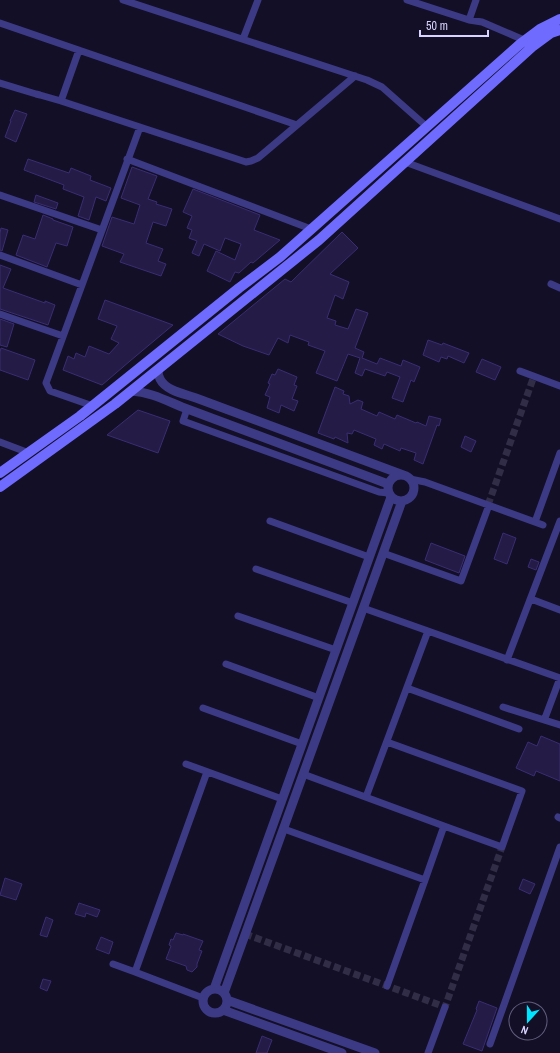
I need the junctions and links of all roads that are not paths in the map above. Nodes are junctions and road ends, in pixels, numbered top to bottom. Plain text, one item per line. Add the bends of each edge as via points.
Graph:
1 (123, 0) edge
2 (258, 0) edge
3 (407, 0) edge
4 (476, 0) edge
5 (560, 19) edge
6 (469, 20) junction
7 (0, 23) edge
8 (560, 30) edge
9 (243, 39) junction
10 (524, 40) junction
11 (79, 50) junction
12 (355, 76) junction
13 (479, 80) junction
14 (0, 83) edge
15 (488, 87) junction
16 (61, 101) junction
17 (297, 125) junction
18 (426, 126) junction
19 (140, 127) junction
20 (127, 159) junction
21 (405, 162) junction
22 (0, 195) edge
23 (560, 219) edge
24 (311, 229) junction
25 (102, 230) junction
26 (0, 255) edge
27 (551, 284) dead end
28 (82, 285) junction
29 (560, 288) edge
30 (0, 314) edge
31 (182, 334) junction
32 (63, 336) junction
33 (195, 340) junction
34 (158, 370) junction
35 (520, 371) dead end
36 (560, 386) edge
37 (131, 391) junction
38 (93, 406) junction
39 (188, 409) junction
40 (0, 442) edge
41 (29, 453) junction
42 (560, 453) edge
43 (0, 473) edge
44 (408, 478) junction
45 (0, 487) edge
46 (389, 491) junction
47 (402, 501) junction
48 (489, 506) junction
49 (270, 521) dead end
50 (560, 521) edge
51 (535, 522) junction
52 (543, 525) dead end
53 (383, 553) junction
54 (370, 557) junction
55 (256, 569) dead end
56 (530, 599) junction
57 (352, 603) junction
58 (363, 608) junction
59 (560, 610) edge
60 (238, 616) dead end
61 (428, 631) junction
62 (336, 650) junction
63 (507, 660) junction
64 (226, 664) dead end
65 (560, 678) edge
66 (407, 688) junction
67 (319, 698) junction
68 (504, 707) dead end
69 (203, 708) dead end
70 (545, 718) dead end
71 (560, 725) edge
72 (519, 729) dead end
73 (387, 742) junction
74 (302, 744) junction
75 (186, 764) dead end
76 (207, 772) junction
77 (303, 774) junction
78 (366, 797) junction
79 (282, 799) junction
80 (444, 826) junction
81 (284, 829) junction
82 (560, 847) edge
83 (425, 880) junction
84 (113, 964) dead end
85 (135, 972) junction
86 (387, 986) dead end
87 (214, 989) junction
88 (225, 996) junction
89 (204, 998) junction
90 (445, 1007) dead end
91 (223, 1010) junction
92 (490, 1044) dead end
93 (342, 1053) edge
94 (376, 1053) edge
95 (428, 1053) edge

1 - 9 street
2 - 9 street
3 - 6 street
4 - 6 street
5 - 10 main road
6 - 10 street via 482,22
7 - 11 street
8 - 15 main road via 551,33 532,47
9 - 12 street
10 - 13 main road
11 - 16 street
11 - 17 street
12 - 17 street
12 - 18 street via 382,87
13 - 15 main road
13 - 18 main road
14 - 16 street
15 - 21 main road
16 - 19 street
17 - 19 street via 258,158 246,162
18 - 24 main road
19 - 20 street
20 - 24 street
20 - 25 street
21 - 23 street
21 - 33 main road via 319,240
22 - 25 street
24 - 31 main road via 280,257
25 - 28 street
26 - 28 street
27 - 29 street
28 - 32 street
30 - 32 street
31 - 33 main road
31 - 38 main road
32 - 38 street via 46,383 50,391
33 - 34 main road
34 - 37 main road
34 - 44 street via 160,379 174,390
35 - 36 street
37 - 39 street via 148,393
37 - 45 main road
38 - 41 main road
39 - 46 street
39 - 46 street via 183,421 379,492
40 - 41 street
41 - 43 main road
42 - 51 street
44 - 46 street via 395,476 391,479
44 - 47 street via 414,490 411,496
44 - 48 street
46 - 47 street via 394,499
46 - 54 street
47 - 53 street
48 - 51 street
48 - 53 street via 461,581
49 - 54 street
50 - 56 street
51 - 52 street
53 - 58 street
54 - 57 street
55 - 57 street
56 - 59 street
56 - 63 street
57 - 62 street
58 - 61 street
58 - 77 street
60 - 62 street
61 - 63 street
61 - 66 street
62 - 67 street
63 - 65 street
64 - 67 street
65 - 70 street
66 - 72 street
66 - 73 street
67 - 74 street
68 - 71 street
69 - 74 street
73 - 78 street
73 - 80 street via 523,787 502,847
74 - 79 street
75 - 76 street
76 - 79 street
76 - 85 street
77 - 78 street
77 - 81 street
78 - 80 street
79 - 87 street
80 - 83 street
81 - 83 street
81 - 88 street
82 - 92 street
83 - 86 street
84 - 85 street
85 - 89 street
87 - 88 street
87 - 89 street via 206,993
88 - 91 street via 226,1006
88 - 94 street
89 - 91 street via 203,1004 209,1011 216,1013
90 - 95 street
91 - 93 street

